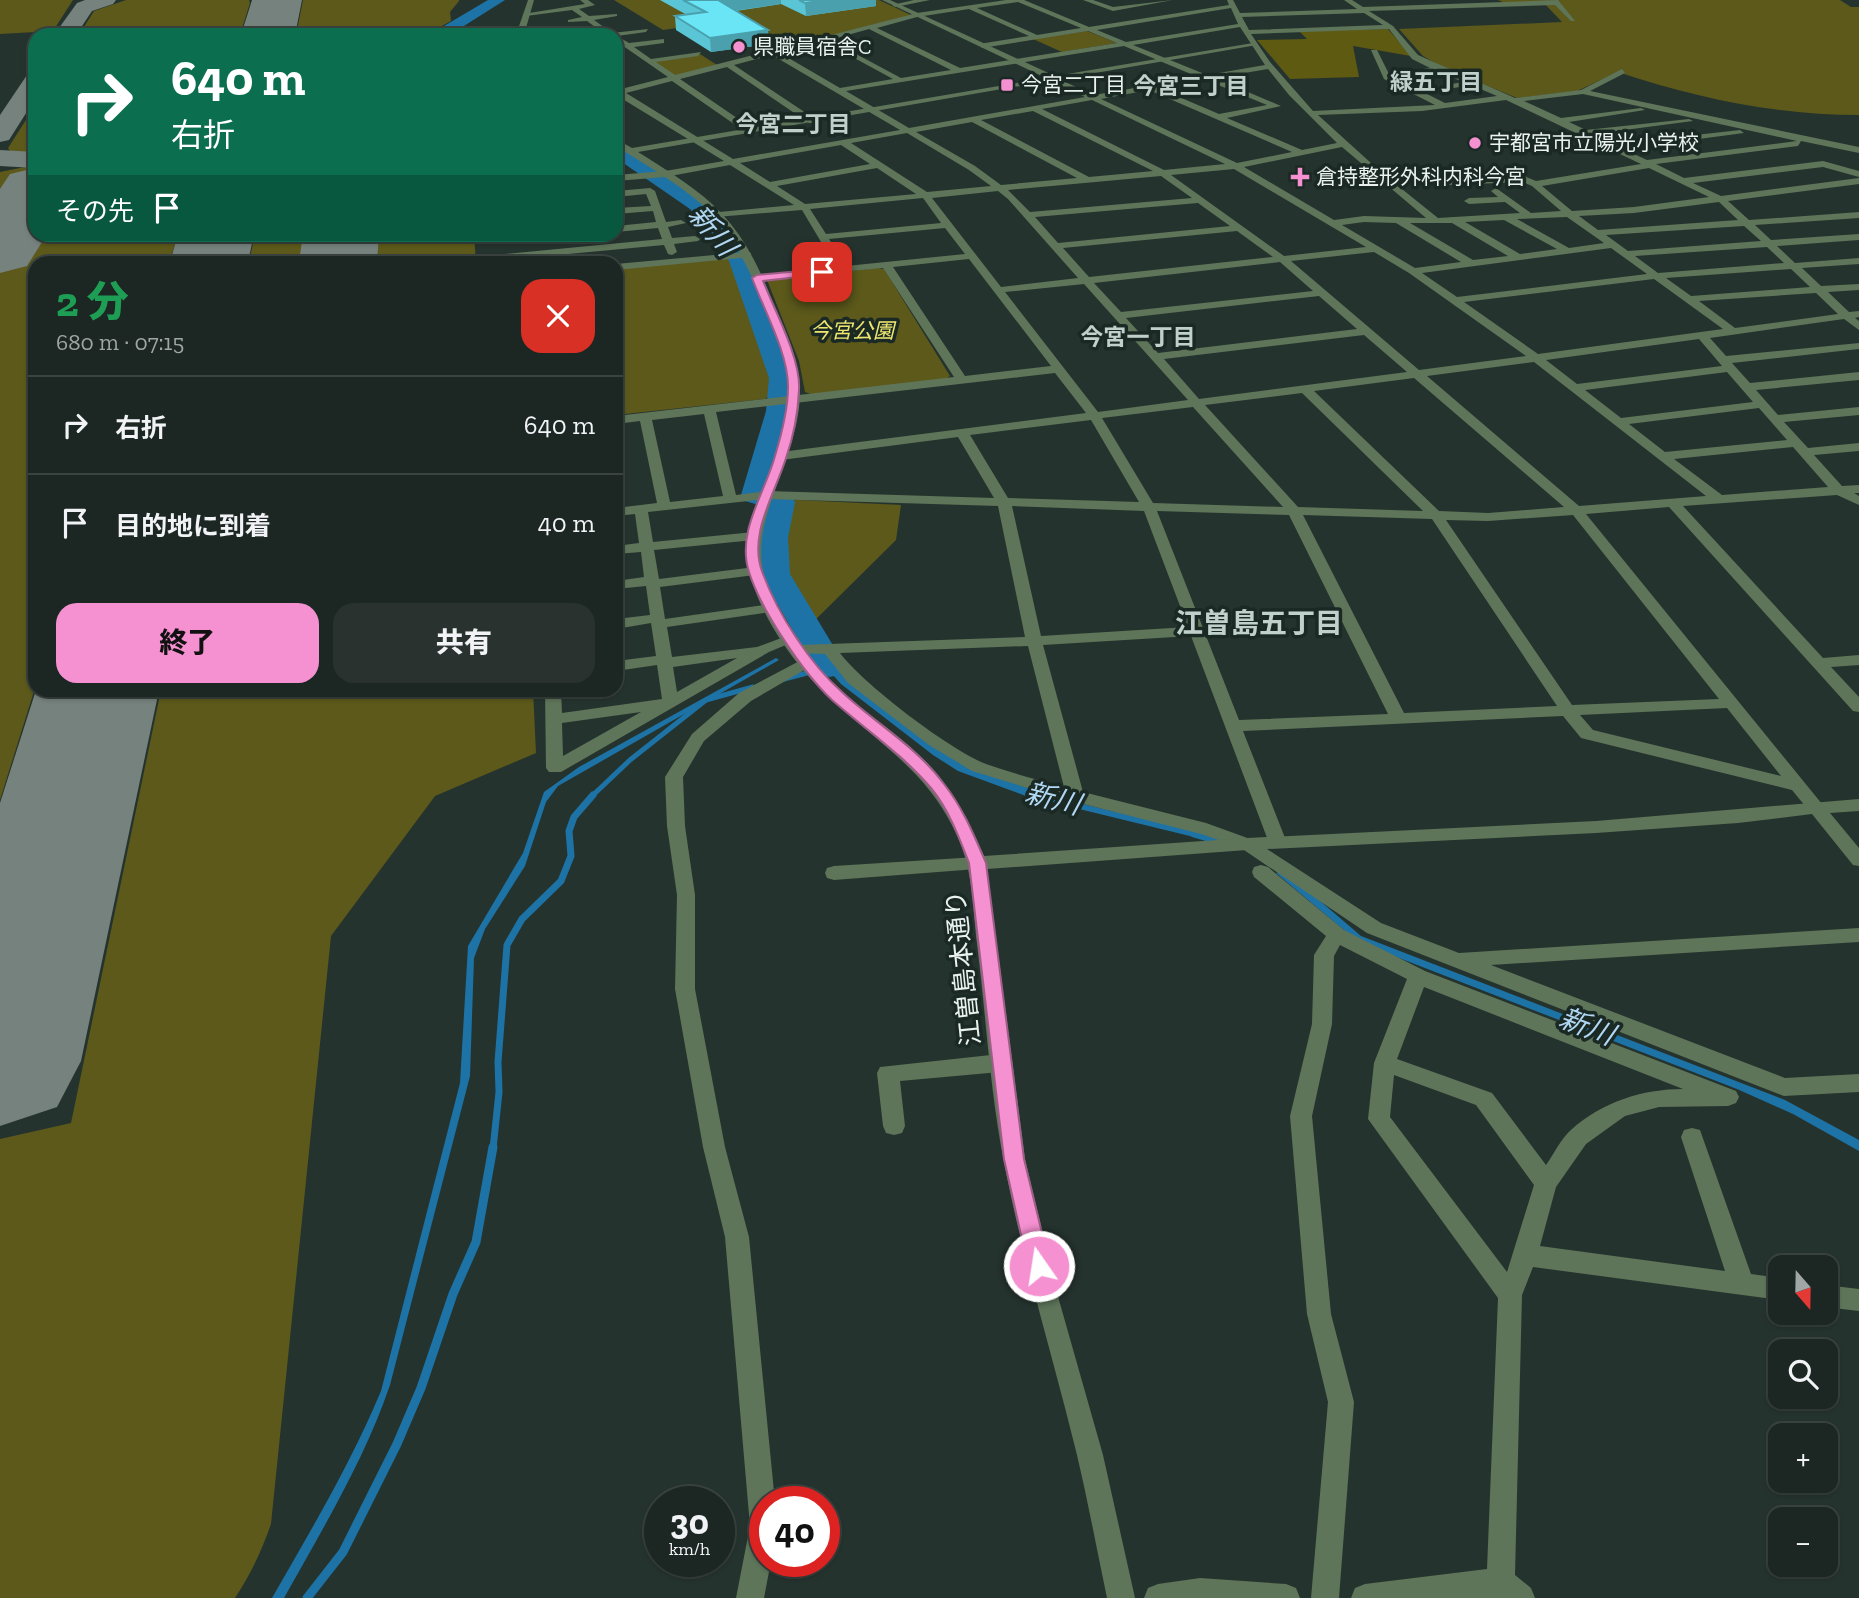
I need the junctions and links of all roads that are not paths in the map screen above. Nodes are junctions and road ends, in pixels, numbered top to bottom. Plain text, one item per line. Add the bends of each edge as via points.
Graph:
1 (531, 0) edge
2 (583, 0) edge
3 (885, 0) edge
4 (928, 0) edge
5 (1019, 0) edge
6 (1086, 0) edge
7 (1170, 0) edge
8 (1242, 0) edge
9 (1347, 0) edge
10 (1555, 1) edge
11 (1231, 2) edge
12 (895, 5) junction
13 (969, 7) junction
14 (573, 8) junction
15 (1113, 9) junction
16 (1364, 10) junction
17 (526, 14) junction
18 (615, 15) dead end
19 (917, 15) junction
20 (1238, 16) junction
21 (587, 19) junction
22 (1142, 20) junction
23 (1573, 20) dead end
24 (570, 21) dead end
25 (618, 24) dead end
26 (599, 26) junction
27 (870, 27) junction
28 (1391, 27) junction
29 (522, 28) edge
30 (589, 28) dead end
31 (602, 28) edge
32 (1245, 28) junction
33 (1088, 29) junction
34 (646, 30) dead end
35 (623, 36) edge
36 (1036, 37) junction
37 (824, 39) junction
38 (661, 41) dead end
39 (623, 44) edge
40 (1125, 44) junction
41 (1253, 45) junction
42 (626, 46) junction
43 (982, 46) junction
44 (670, 48) dead end
45 (773, 52) junction
46 (1374, 52) dead end
47 (636, 53) junction
48 (698, 54) dead end
49 (1163, 60) junction
50 (649, 61) junction
51 (1016, 61) junction
52 (728, 64) junction
53 (1270, 66) junction
54 (1438, 69) junction
55 (960, 71) junction
56 (1622, 71) dead end
57 (1387, 77) junction
58 (1207, 78) junction
59 (674, 79) junction
60 (1054, 79) junction
61 (900, 80) junction
62 (1474, 83) junction
63 (1599, 85) junction
64 (1151, 88) junction
65 (839, 90) junction
66 (623, 91) edge
67 (1417, 92) junction
68 (1583, 92) junction
69 (623, 96) edge
70 (1094, 97) junction
71 (1610, 98) junction
72 (1512, 99) junction
73 (1301, 101) junction
74 (1573, 104) dead end
75 (1442, 105) junction
76 (1276, 106) junction
77 (1548, 107) dead end
78 (1034, 108) junction
79 (1655, 108) junction
80 (1535, 109) junction
81 (874, 110) junction
82 (1312, 113) junction
83 (1218, 117) junction
84 (974, 119) junction
85 (1703, 119) junction
86 (812, 121) junction
87 (1559, 121) junction
88 (1783, 125) dead end
89 (750, 131) junction
90 (910, 131) junction
91 (1757, 131) junction
92 (1585, 134) junction
93 (697, 140) junction
94 (1815, 141) junction
95 (844, 143) junction
96 (1344, 144) junction
97 (623, 147) edge
98 (1614, 147) junction
99 (1859, 150) edge
100 (1302, 153) junction
101 (735, 162) junction
102 (1647, 164) junction
103 (878, 165) junction
104 (1236, 166) junction
105 (1163, 173) junction
106 (666, 174) junction
107 (1859, 174) edge
108 (623, 177) edge
109 (1087, 180) junction
110 (1684, 181) junction
111 (1859, 181) edge
112 (1449, 183) dead end
113 (1535, 184) junction
114 (770, 185) junction
115 (1002, 188) junction
116 (1496, 191) dead end
117 (623, 193) edge
118 (925, 195) junction
119 (1507, 199) junction
120 (1201, 200) junction
121 (1721, 200) junction
122 (1469, 201) dead end
123 (656, 208) junction
124 (805, 208) junction
125 (623, 210) edge
126 (1570, 214) junction
127 (719, 215) junction
128 (1028, 215) junction
129 (1859, 215) edge
130 (1529, 216) junction
131 (1505, 217) junction
132 (1398, 220) junction
133 (1454, 220) junction
134 (1436, 221) junction
135 (681, 223) dead end
136 (1332, 223) junction
137 (1748, 223) junction
138 (662, 225) junction
139 (947, 225) junction
140 (623, 228) edge
141 (1240, 228) junction
142 (1596, 233) junction
143 (824, 237) junction
144 (1859, 237) edge
145 (695, 239) dead end
146 (580, 242) edge
147 (668, 242) junction
148 (1613, 245) junction
149 (1771, 245) junction
150 (1056, 246) junction
151 (1375, 248) junction
152 (582, 250) junction
153 (1568, 251) junction
154 (1624, 254) junction
155 (747, 255) junction
156 (529, 256) edge
157 (584, 256) edge
158 (971, 256) junction
159 (1520, 258) junction
160 (1282, 259) junction
161 (676, 261) junction
162 (1859, 261) edge
163 (1472, 264) junction
164 (886, 265) junction
165 (623, 266) edge
166 (1795, 267) junction
167 (843, 269) junction
168 (1413, 271) junction
169 (1655, 276) junction
170 (757, 278) junction
171 (1087, 280) junction
172 (1859, 286) edge
173 (998, 290) junction
174 (1820, 290) junction
175 (1322, 293) junction
176 (1686, 299) junction
177 (1457, 300) junction
178 (1853, 315) edge
179 (1119, 316) junction
180 (1859, 327) edge
181 (1367, 331) junction
182 (1733, 331) junction
183 (1702, 336) junction
184 (1859, 346) edge
185 (1154, 356) junction
186 (1536, 358) junction
187 (1727, 364) junction
188 (1057, 369) junction
189 (1419, 374) junction
190 (1859, 376) edge
191 (962, 381) junction
192 (1748, 387) junction
193 (1575, 388) junction
194 (1305, 389) junction
195 (792, 401) junction
196 (1194, 403) junction
197 (1763, 404) junction
198 (709, 410) junction
199 (1859, 411) edge
200 (1094, 415) junction
201 (645, 417) junction
202 (623, 419) edge
203 (1775, 419) junction
204 (1617, 422) junction
205 (962, 433) junction
206 (1859, 447) edge
207 (1801, 448) junction
208 (781, 456) junction
209 (1663, 456) junction
210 (1859, 489) edge
211 (1838, 490) junction
212 (766, 495) junction
213 (730, 499) junction
214 (1718, 499) junction
215 (1859, 501) edge
216 (1004, 503) junction
217 (1672, 503) junction
218 (664, 506) junction
219 (1149, 507) junction
220 (641, 509) junction
221 (623, 511) edge
222 (1294, 511) junction
223 (1577, 511) junction
224 (1437, 517) junction
225 (754, 536) junction
226 (647, 546) junction
227 (623, 549) edge
228 (755, 571) junction
229 (652, 582) junction
230 (623, 584) edge
231 (771, 608) junction
232 (658, 621) junction
233 (623, 624) edge
234 (1197, 631) junction
235 (1034, 641) junction
236 (831, 648) junction
237 (764, 649) junction
238 (800, 650) junction
239 (1859, 660) edge
240 (665, 661) junction
241 (1818, 663) junction
242 (623, 665) edge
243 (553, 697) edge
244 (671, 703) junction
245 (1734, 703) junction
246 (1859, 707) edge
247 (1568, 711) junction
248 (555, 719) junction
249 (1399, 719) junction
250 (1231, 726) junction
251 (1798, 786) junction
252 (1074, 795) junction
253 (1859, 805) edge
254 (1816, 808) junction
255 (1278, 843) junction
256 (1247, 844) junction
257 (1859, 860) edge
258 (977, 863) junction
259 (1261, 872) dead end
260 (835, 873) dead end
261 (1859, 934) edge
262 (1337, 935) junction
263 (1456, 960) junction
264 (1418, 976) junction
265 (1000, 1063) junction
266 (1385, 1063) junction
267 (1859, 1083) edge
268 (894, 1126) dead end
269 (1692, 1137) dead end
270 (1546, 1182) junction
271 (1526, 1255) junction
272 (1742, 1284) junction
273 (1768, 1287) edge
274 (1510, 1296) junction
275 (1838, 1298) edge
276 (1859, 1300) edge
277 (1511, 1590) edge
278 (750, 1598) edge
279 (1121, 1598) edge
280 (1158, 1598) edge
281 (1286, 1598) edge
282 (1325, 1598) edge
283 (1365, 1598) edge

1 - 17 street
2 - 14 street via 592,5
3 - 12 street
4 - 12 street
5 - 13 street
5 - 33 street
6 - 15 street
7 - 15 street
8 - 11 street
9 - 16 street
10 - 16 street
10 - 23 street
11 - 20 street
11 - 22 street
12 - 19 street
13 - 19 street
13 - 36 street
14 - 17 street
14 - 21 street
15 - 22 street
16 - 20 street
16 - 28 street
17 - 29 street
18 - 21 street
19 - 27 street
19 - 43 street
20 - 32 street
21 - 24 street
21 - 26 street
22 - 33 street
25 - 26 street
26 - 30 street
26 - 31 street
27 - 37 street
27 - 55 street
28 - 32 street
28 - 54 street via 1415,57
32 - 40 street
32 - 41 street
33 - 36 street
33 - 40 street
34 - 35 street
36 - 43 street
37 - 45 street
37 - 61 street
38 - 42 street
39 - 42 street
40 - 49 street
40 - 51 street
41 - 49 street
41 - 53 street
42 - 47 street
43 - 51 street
44 - 47 street
45 - 52 street
45 - 65 street
46 - 57 street
47 - 50 street
48 - 50 street
49 - 58 street
49 - 60 street
50 - 59 street
51 - 55 street
51 - 60 street
52 - 59 street
52 - 86 street
53 - 58 street
53 - 73 street
54 - 57 street
54 - 62 street
55 - 61 street
56 - 63 street
57 - 67 street
58 - 64 street
58 - 76 street
59 - 66 street
59 - 89 street
60 - 70 street
60 - 81 street
61 - 65 street
62 - 67 street
62 - 72 street
63 - 68 street
63 - 88 street
64 - 70 street
64 - 83 street
65 - 81 street
67 - 75 street
68 - 71 street
68 - 72 street
69 - 93 street
70 - 78 street
70 - 104 street
71 - 74 street
71 - 79 street
72 - 75 street
72 - 80 street
73 - 76 street
73 - 82 street
75 - 82 street
76 - 83 street
77 - 80 street
78 - 84 street
78 - 105 street
79 - 85 street
79 - 87 street
80 - 87 street
81 - 86 street
81 - 90 street
82 - 96 street
83 - 100 street
84 - 90 street
84 - 109 street
85 - 91 street
85 - 92 street
86 - 89 street
87 - 92 street
89 - 93 street
90 - 95 street
90 - 115 street
91 - 94 street
91 - 98 street
92 - 98 street
93 - 97 street
93 - 101 street
94 - 99 street
94 - 102 street
95 - 101 street
95 - 103 street
96 - 100 street
96 - 134 street
97 - 106 street, 江曽島本通り
98 - 102 street
100 - 104 street
101 - 106 street
101 - 114 street
102 - 110 street
102 - 113 street
103 - 114 street
103 - 118 street
104 - 105 street
104 - 136 street
105 - 109 street
105 - 120 street
106 - 108 street
106 - 127 street, 江曽島本通り
107 - 110 street via 1823,164
109 - 115 street
110 - 121 street
111 - 121 street via 1847,187
112 - 113 street via 1524,179
113 - 126 street
114 - 124 street
115 - 118 street
115 - 128 street
116 - 119 street
117 - 123 street via 650,191
118 - 124 street
118 - 139 street
119 - 122 street
119 - 130 street
120 - 128 street
120 - 141 street
121 - 126 street
121 - 137 street
123 - 125 street
123 - 138 street
124 - 127 street
124 - 143 street
126 - 130 street
126 - 142 street
127 - 155 street, 江曽島本通り
128 - 150 street
129 - 137 street
130 - 131 street
131 - 133 street
131 - 153 street
132 - 134 street
132 - 136 street
132 - 163 street
133 - 134 street
133 - 159 street
135 - 138 street
136 - 151 street
137 - 142 street
137 - 149 street
138 - 140 street
138 - 147 street
139 - 143 street
139 - 158 street
141 - 150 street
141 - 160 street
142 - 148 street
143 - 167 street
144 - 149 street
145 - 147 street
146 - 152 street
147 - 152 street
147 - 161 street
148 - 153 street
148 - 154 street
149 - 154 street
149 - 166 street
150 - 171 street
151 - 160 street
151 - 168 street
152 - 156 street
152 - 157 street
153 - 159 street
154 - 169 street
155 - 161 street
155 - 170 street, 江曽島本通り
158 - 164 street
158 - 173 street
159 - 163 street
160 - 171 street
160 - 175 street
161 - 165 street
162 - 166 street
163 - 168 street
164 - 167 street
164 - 191 street
166 - 169 street
166 - 174 street
167 - 170 street
168 - 177 street
169 - 176 street
169 - 177 street
170 - 195 street, 江曽島本通り via 792,367
171 - 173 street
171 - 179 street
172 - 174 street
173 - 188 street
174 - 176 street
174 - 178 street
175 - 179 street
175 - 181 street
176 - 182 street
177 - 186 street
178 - 180 street
178 - 182 street
179 - 185 street
181 - 185 street
181 - 189 street
182 - 183 street
183 - 186 street
183 - 187 street
184 - 187 street
185 - 196 street
186 - 189 street
186 - 193 street
187 - 192 street
187 - 193 street
188 - 191 street
188 - 200 street
189 - 194 street
189 - 223 street
190 - 192 street
191 - 195 street
192 - 197 street
193 - 204 street
194 - 196 street
194 - 224 street
195 - 198 street
195 - 208 street, 江曽島本通り
196 - 200 street
196 - 222 street
197 - 203 street
197 - 204 street
198 - 201 street
198 - 213 street
199 - 203 street
200 - 205 street
200 - 219 street
201 - 202 street
201 - 218 street
203 - 207 street
204 - 209 street
205 - 208 street
205 - 216 street
206 - 207 street
207 - 209 street
207 - 211 street
208 - 212 street, 江曽島本通り
209 - 214 street
210 - 211 street
211 - 214 street
211 - 215 street
212 - 213 street
212 - 216 street
212 - 225 street, 江曽島本通り
213 - 218 street
214 - 217 street
216 - 219 street
216 - 235 street
217 - 223 street
217 - 241 street
218 - 220 street
219 - 222 street
219 - 234 street
220 - 221 street
220 - 226 street
222 - 224 street
222 - 249 street
223 - 224 street
223 - 245 street
224 - 247 street
225 - 226 street
225 - 228 street, 江曽島本通り
226 - 227 street
226 - 229 street
228 - 229 street
228 - 231 street, 江曽島本通り
229 - 230 street
229 - 232 street
231 - 232 street
231 - 238 street, 江曽島本通り
232 - 233 street
232 - 240 street
234 - 235 street
234 - 250 street
235 - 236 street
235 - 252 street
236 - 238 street
236 - 252 street via 854,680 935,741 978,767
237 - 238 street
237 - 240 street
237 - 244 street
238 - 258 street, 江曽島本通り via 836,696 873,723 938,786 961,821
238 - 278 street via 698,738 674,777 686,895 685,989 714,1147 737,1237 764,1526
239 - 241 street
240 - 242 street
240 - 244 street
241 - 246 street
243 - 248 street
244 - 248 street
244 - 248 street via 555,768
245 - 247 street
245 - 251 street
247 - 249 street
247 - 251 street via 1587,734
249 - 250 street
250 - 255 street
251 - 254 street
252 - 256 street
253 - 254 street
254 - 255 street via 1596,827
254 - 257 street
255 - 256 street
256 - 258 street
256 - 263 street via 1374,928
258 - 260 street
258 - 265 street, 江曽島本通り
259 - 262 street
261 - 263 street
262 - 264 street
262 - 282 street via 1324,955 1322,1024 1301,1116 1320,1314 1341,1402
263 - 267 street via 1784,1087
264 - 266 street
264 - 270 street via 1728,1097 1658,1098 1619,1109 1578,1137
265 - 268 street via 888,1073
265 - 279 street, 江曽島本通り via 1014,1159 1090,1455
266 - 270 street via 1484,1099
266 - 274 street via 1379,1119
269 - 272 street
270 - 271 street
271 - 272 street
271 - 274 street
272 - 273 street
274 - 277 street
275 - 276 street
277 - 283 street
280 - 281 street via 1200,1592

